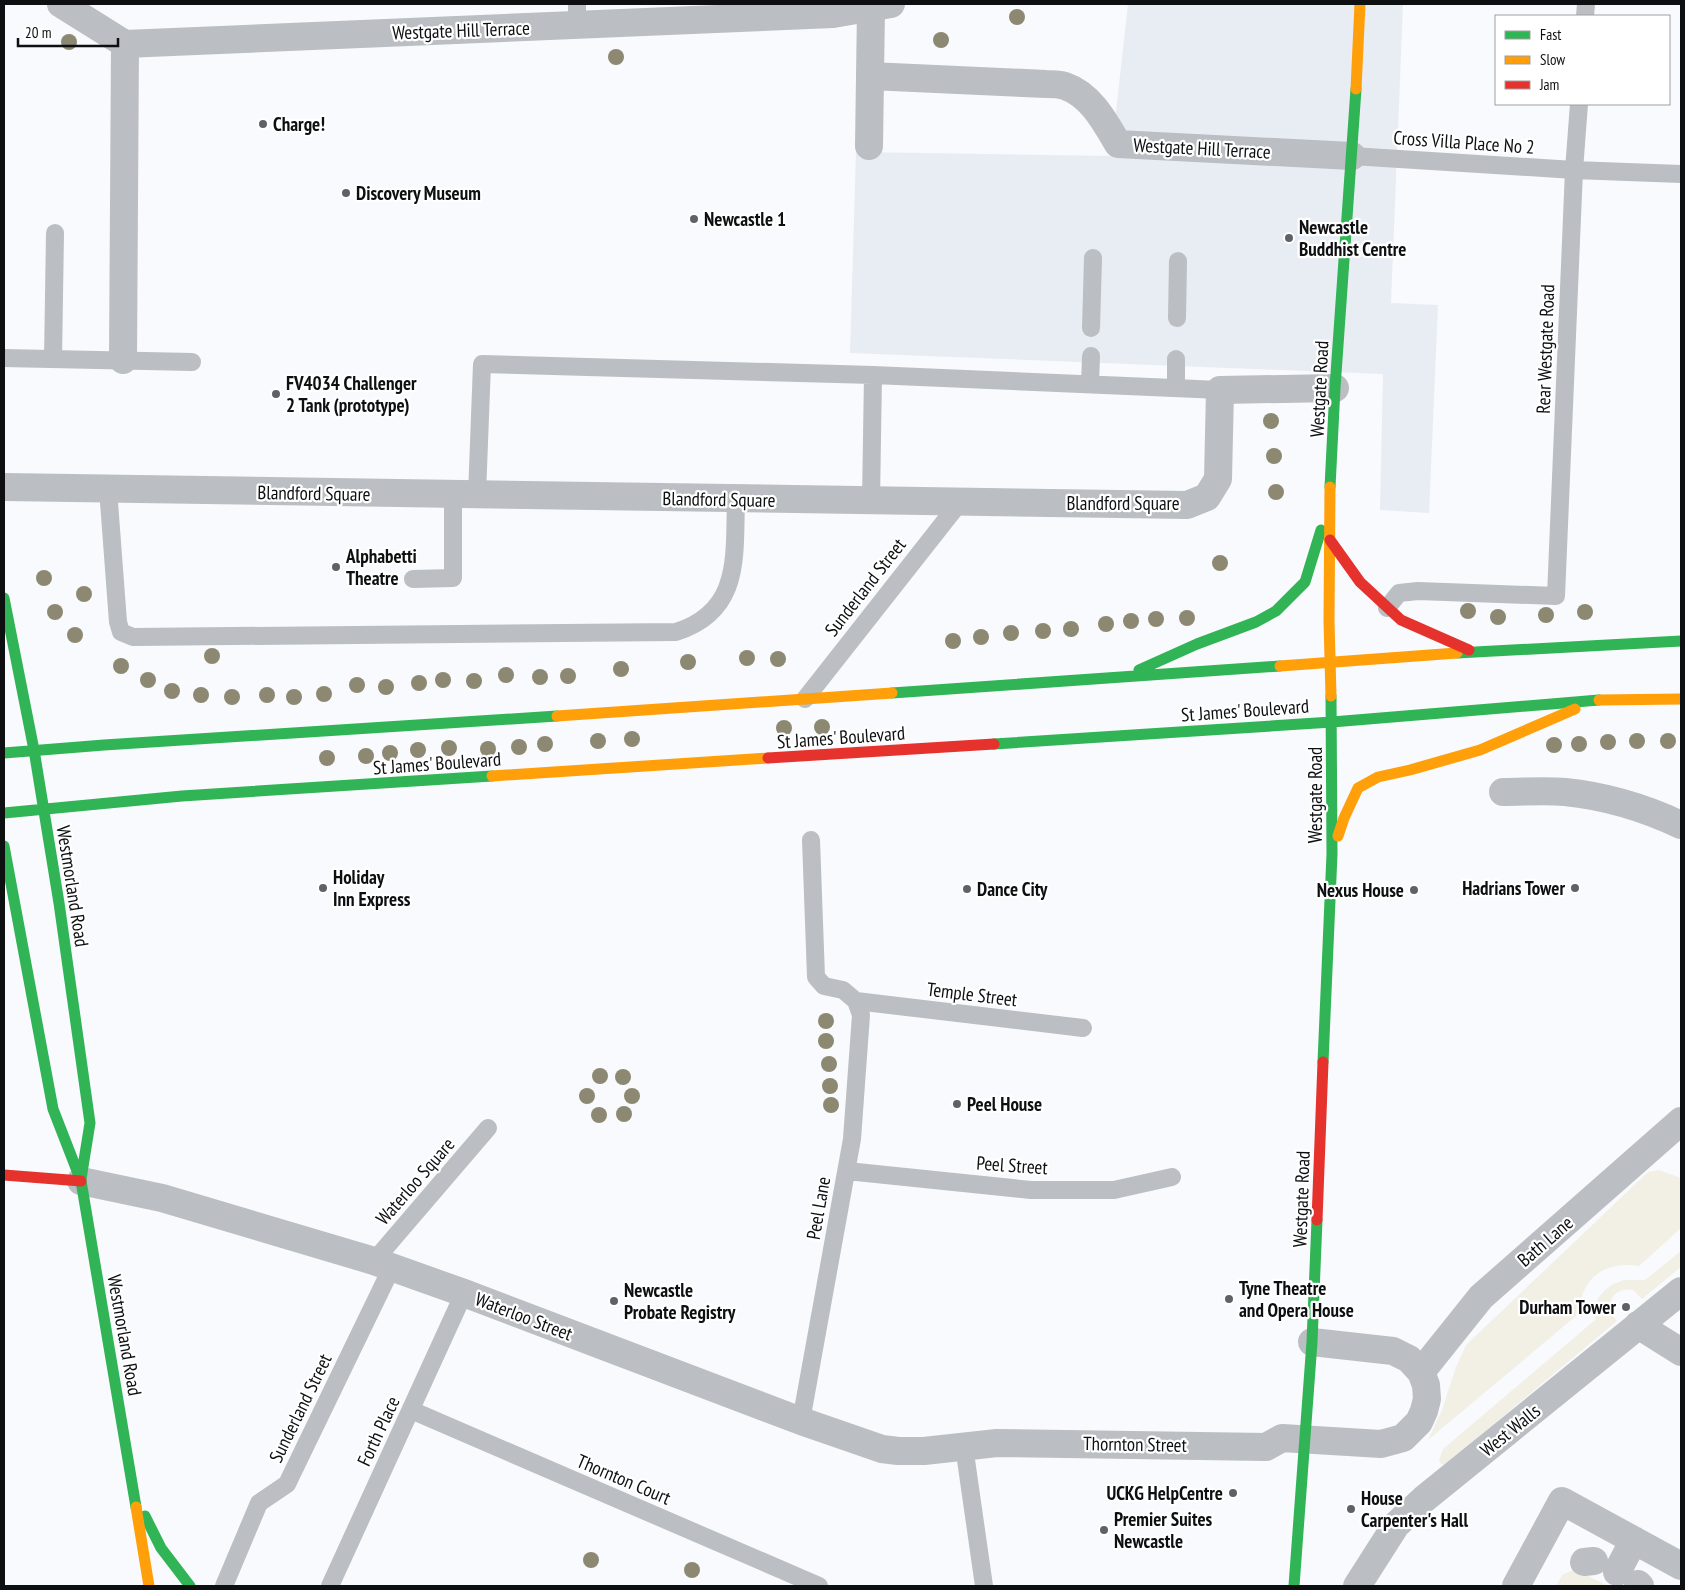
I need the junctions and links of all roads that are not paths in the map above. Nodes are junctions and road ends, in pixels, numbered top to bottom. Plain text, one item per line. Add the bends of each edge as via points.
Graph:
1 (61, 4) edge
2 (1360, 4) edge
3 (881, 6) edge
4 (577, 15) edge
5 (125, 44) junction
6 (870, 76) junction
7 (1579, 105) edge
8 (869, 146) dead end
9 (1352, 156) junction
10 (1574, 170) junction
11 (1681, 174) edge
12 (55, 233) dead end
13 (1093, 258) dead end
14 (1178, 261) dead end
15 (1177, 318) dead end
16 (1091, 328) dead end
17 (1091, 356) dead end
18 (4, 358) edge
19 (53, 359) junction
20 (1176, 359) dead end
21 (123, 360) junction
22 (192, 362) dead end
23 (873, 375) junction
24 (1090, 384) junction
25 (1176, 388) junction
26 (1336, 388) junction
27 (1220, 390) junction
28 (4, 488) edge
29 (108, 489) junction
30 (465, 495) junction
31 (1330, 498) junction
32 (736, 499) junction
33 (871, 500) junction
34 (960, 502) junction
35 (1330, 540) junction
36 (412, 580) dead end
37 (4, 598) edge
38 (1387, 608) junction
39 (1681, 641) edge
40 (1473, 652) junction
41 (1330, 663) junction
42 (1122, 678) junction
43 (805, 699) junction
44 (1681, 699) edge
45 (1595, 700) junction
46 (1332, 722) junction
47 (34, 750) junction
48 (4, 753) edge
49 (1503, 792) dead end
50 (44, 810) junction
51 (4, 813) edge
52 (1681, 825) edge
53 (811, 840) dead end
54 (4, 846) edge
55 (1332, 854) junction
56 (856, 1001) junction
57 (1084, 1028) dead end
58 (1680, 1123) edge
59 (488, 1128) dead end
60 (847, 1171) junction
61 (4, 1175) edge
62 (1172, 1177) dead end
63 (81, 1181) junction
64 (383, 1264) junction
65 (1681, 1291) edge
66 (464, 1293) junction
67 (1638, 1325) junction
68 (1312, 1342) junction
69 (1681, 1352) edge
70 (1421, 1372) junction
71 (411, 1410) junction
72 (801, 1421) junction
73 (1304, 1440) junction
74 (964, 1446) junction
75 (134, 1495) junction
76 (1634, 1540) junction
77 (1681, 1566) edge
78 (1615, 1573) edge
79 (149, 1586) edge
80 (190, 1586) edge
81 (224, 1586) edge
82 (330, 1586) edge
83 (819, 1586) edge
84 (984, 1586) edge
85 (1294, 1586) edge
86 (1357, 1586) edge
87 (1516, 1586) edge

1 - 5 street
2 - 9 main road, Westgate Road
3 - 4 street, Westgate Hill Terrace via 833,14
3 - 6 street, Westgate Hill Terrace
4 - 5 street, Westgate Hill Terrace
5 - 21 street
6 - 8 street, Westgate Hill Terrace
6 - 9 street, Westgate Hill Terrace via 1065,86 1083,96 1103,119 1118,144
7 - 10 lane, Rear Westgate Road
9 - 10 lane, Cross Villa Place No 2
9 - 26 main road, Westgate Road
10 - 11 lane, Cross Villa Place No 2
10 - 38 lane, Rear Westgate Road via 1556,596 1418,591 1399,593
12 - 19 lane
13 - 16 lane
14 - 15 lane
17 - 24 lane
18 - 19 lane
19 - 21 lane
20 - 25 lane
21 - 22 lane
23 - 24 lane
23 - 30 lane via 482,364
23 - 33 lane
24 - 25 lane
25 - 27 lane
26 - 27 street
26 - 31 main road, Westgate Road
27 - 34 street, Blandford Square via 1218,479 1207,497 1188,505
28 - 29 street, Blandford Square
29 - 30 street, Blandford Square
29 - 32 lane via 118,622 121,632 133,637 676,632 700,623 719,605 728,586 734,561
30 - 32 street, Blandford Square
30 - 36 lane via 453,578
31 - 35 main road, Westgate Road
31 - 42 main road via 1305,582 1276,611
32 - 33 street, Blandford Square
33 - 34 street, Blandford Square
34 - 43 lane, Sunderland Street
35 - 38 main road via 1360,582
35 - 41 main road, Westgate Road
37 - 47 main road, Westmorland Road
38 - 40 main road via 1401,620
39 - 40 main road, St James' Boulevard
40 - 41 main road, St James' Boulevard
41 - 42 main road, St James' Boulevard
41 - 46 main road, Westgate Road
42 - 43 main road, St James' Boulevard
43 - 47 main road, St James' Boulevard
44 - 45 main road, St James' Boulevard
45 - 46 main road, St James' Boulevard
45 - 55 main road via 1480,750 1378,777 1358,788
46 - 50 main road, St James' Boulevard via 182,796
46 - 55 main road, Westgate Road
47 - 48 main road, St James' Boulevard
47 - 50 main road, Westmorland Road
49 - 52 street via 1565,792 1615,801
50 - 51 main road, St James' Boulevard
50 - 63 main road, Westmorland Road via 90,1124
53 - 56 lane via 816,977 824,986 843,990
54 - 63 main road, Westmorland Road via 53,1108
55 - 68 main road, Westgate Road
56 - 57 lane, Temple Street
56 - 60 lane, Peel Lane via 861,1016
58 - 70 street, Bath Lane via 1481,1297
59 - 64 lane, Waterloo Square
60 - 62 lane, Peel Street via 1031,1190 1114,1190
60 - 72 lane, Peel Lane
61 - 63 main road
63 - 64 street, Waterloo Street via 162,1198
63 - 75 main road, Westmorland Road
64 - 66 street, Waterloo Street
64 - 81 lane, Sunderland Street via 287,1484 260,1503
65 - 67 street, West Walls
66 - 71 lane, Forth Place
66 - 72 street, Waterloo Street
67 - 69 street
67 - 86 street, West Walls via 1396,1525
68 - 70 street via 1393,1351 1408,1359
68 - 73 main road, Westgate Road
70 - 73 street via 1426,1385 1424,1411 1419,1422 1403,1438 1381,1444
71 - 82 lane, Forth Place
71 - 83 lane, Thornton Court
72 - 74 street, Waterloo Street via 882,1449 924,1451
73 - 74 street, Thornton Street via 1282,1438 1266,1447 998,1443
73 - 85 main road, Westgate Road
74 - 84 lane
75 - 79 main road, Westmorland Road
75 - 80 main road via 161,1548
76 - 77 street
76 - 78 street
76 - 87 street via 1562,1501

